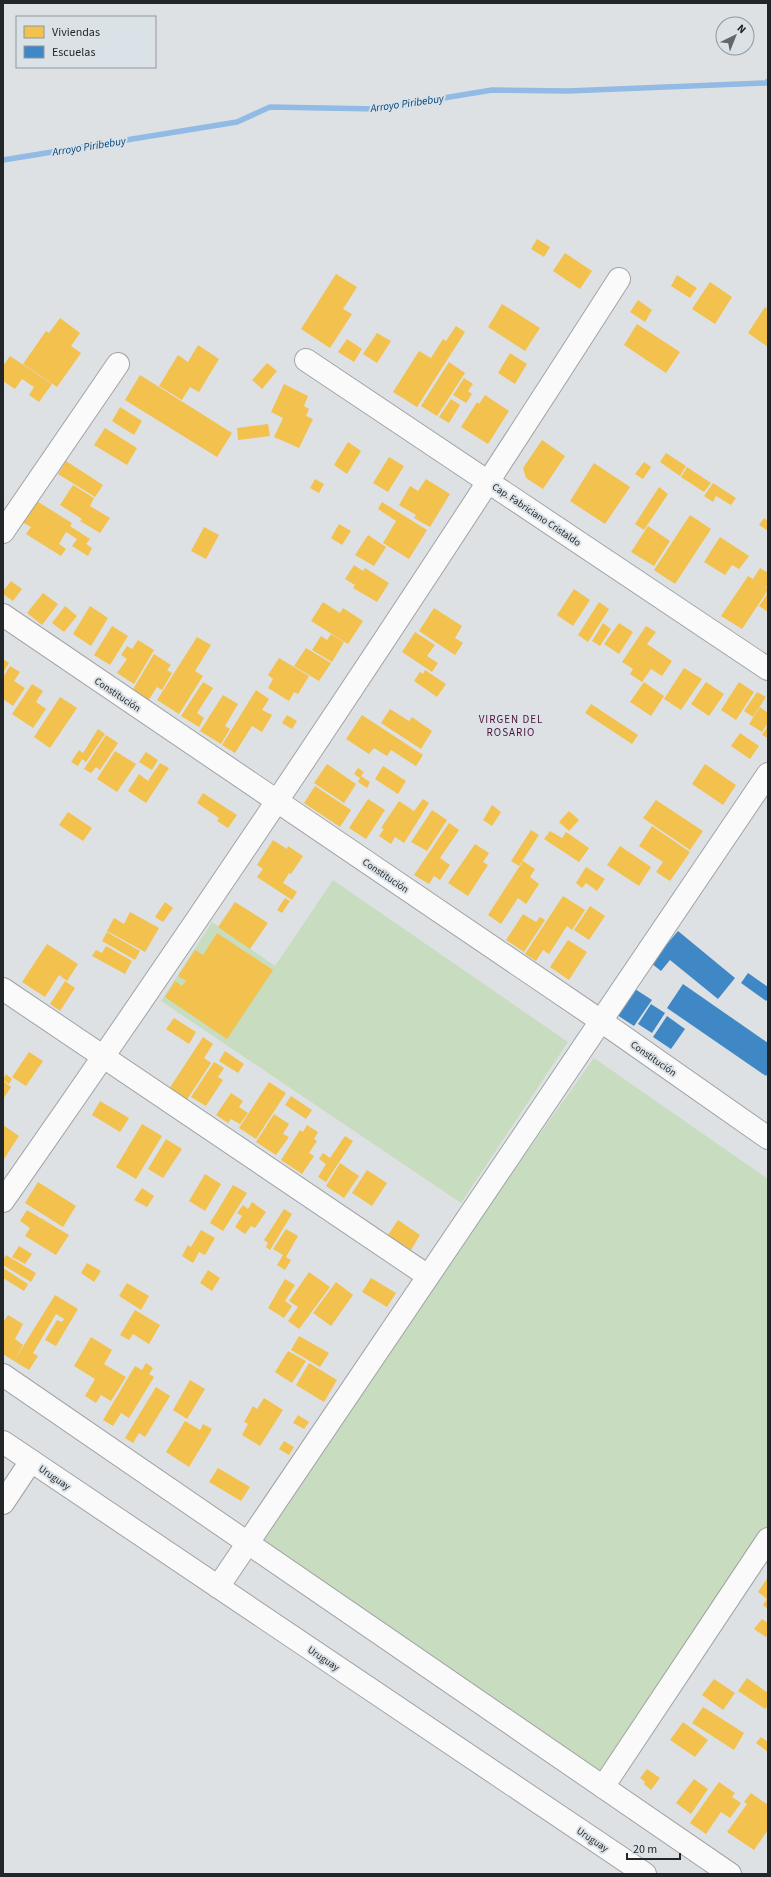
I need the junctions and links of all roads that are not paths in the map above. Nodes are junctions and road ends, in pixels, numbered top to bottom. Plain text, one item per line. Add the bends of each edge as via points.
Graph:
1 (619, 279) dead end
2 (306, 360) dead end
3 (118, 364) dead end
4 (489, 482) junction
5 (3, 532) edge
6 (3, 616) edge
7 (768, 668) edge
8 (768, 774) edge
9 (277, 801) junction
10 (3, 990) edge
11 (601, 1021) junction
12 (103, 1057) junction
13 (768, 1138) edge
14 (3, 1201) edge
15 (428, 1276) junction
16 (3, 1374) edge
17 (3, 1442) edge
18 (31, 1461) junction
19 (3, 1503) edge
20 (768, 1539) edge
21 (248, 1543) junction
22 (218, 1587) junction
23 (603, 1787) junction
24 (645, 1874) edge
25 (730, 1874) edge

1 - 4 street
2 - 4 street, Cap. Fabriciano Cristaldo
3 - 5 street
4 - 7 street, Cap. Fabriciano Cristaldo
4 - 9 street
6 - 9 street, Constitución
8 - 11 street
9 - 11 street, Constitución
9 - 12 street
10 - 12 street
11 - 13 street, Constitución
11 - 15 street
12 - 14 street
12 - 15 street
15 - 21 street
16 - 21 street
17 - 18 street, Uruguay
18 - 19 street
18 - 22 street, Uruguay
20 - 23 street
21 - 22 street
21 - 23 street
22 - 24 street, Uruguay
23 - 25 street

